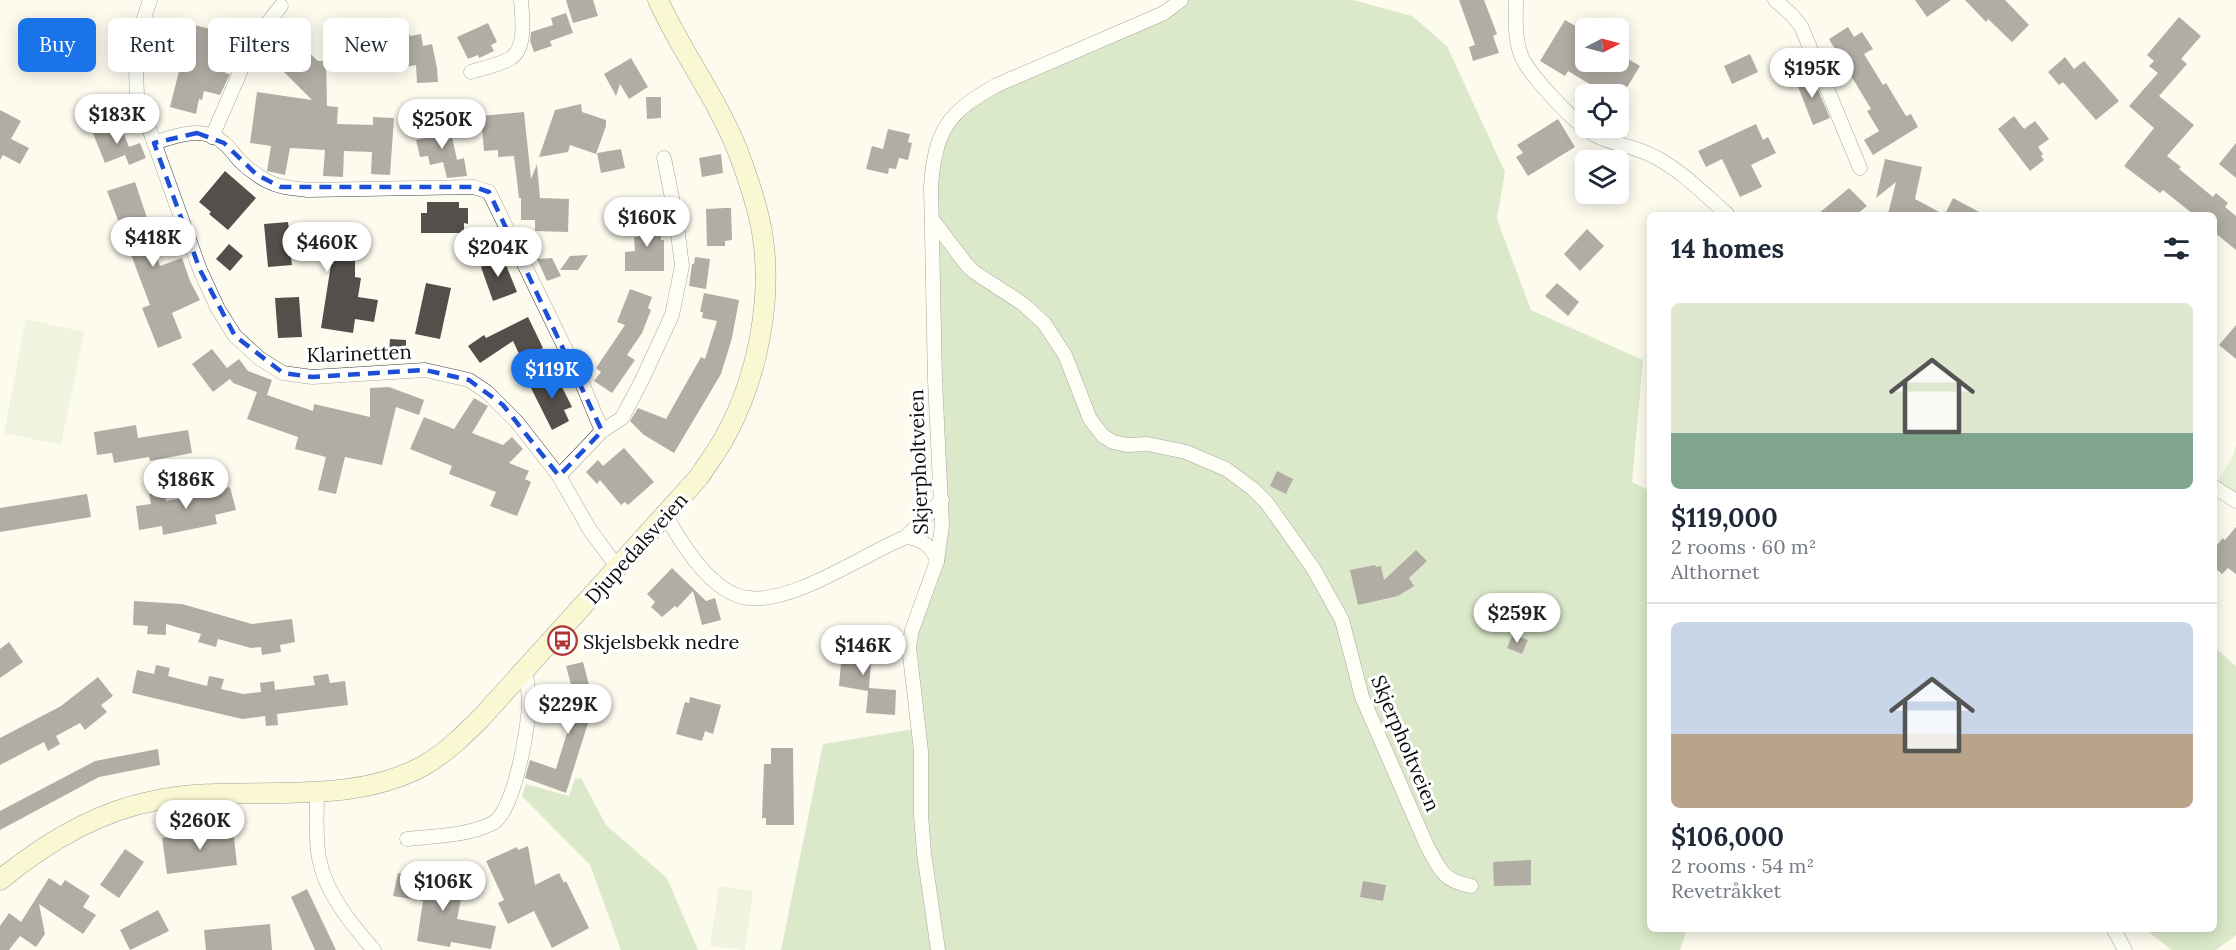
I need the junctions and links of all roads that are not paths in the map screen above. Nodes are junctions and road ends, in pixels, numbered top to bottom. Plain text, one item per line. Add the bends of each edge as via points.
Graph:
1 (150, 0) edge
2 (521, 0) edge
3 (658, 0) edge
4 (1180, 0) edge
5 (1516, 0) edge
6 (1775, 0) edge
7 (281, 6) dead end
8 (471, 72) dead end
9 (212, 137) junction
10 (154, 143) junction
11 (664, 158) dead end
12 (1860, 168) dead end
13 (1724, 212) edge
14 (933, 219) junction
15 (602, 431) junction
16 (559, 476) junction
17 (2217, 489) edge
18 (942, 500) junction
19 (2236, 501) edge
20 (666, 516) junction
21 (906, 537) junction
22 (937, 561) junction
23 (618, 568) junction
24 (525, 670) junction
25 (317, 792) junction
26 (407, 839) dead end
27 (0, 880) edge
28 (1471, 886) dead end
29 (2115, 932) edge
30 (369, 949) edge
31 (938, 950) edge
32 (2125, 950) edge

1 - 10 street, Klarinetten via 134,61 137,95
2 - 8 street via 519,47 512,57
3 - 20 street, Djupedalsveien via 736,148 760,223 764,262 762,323 738,409 714,456
4 - 14 street, Skjerpholtveien via 1157,16 997,85 965,104 946,124 935,154
5 - 13 street via 1516,36 1521,56 1577,122 1593,134 1636,148 1667,164
6 - 12 street via 1801,26
7 - 9 street via 254,40
9 - 10 street via 179,134
9 - 15 street via 224,143 257,175 281,187 474,187 489,192
10 - 16 street, Klarinetten via 218,309 235,336 259,358 283,373 312,377 425,370 469,380 503,405
11 - 15 street via 682,266 678,293 662,339 622,418
14 - 18 street, Skjerpholtveien via 935,380
14 - 28 street, Skjerpholtveien via 974,272 1044,323 1065,355 1090,419 1103,436 1127,445 1148,444 1186,452 1226,469 1267,503 1342,620 1370,717 1427,846 1449,879
15 - 16 street
16 - 23 street, Klarinetten via 590,530
17 - 19 street
18 - 21 street
18 - 22 street, Skjerpholtveien
20 - 21 street via 702,568 727,589 746,598 769,597 799,588
20 - 23 street, Djupedalsveien
21 - 22 street via 926,544
22 - 31 street, Skjerpholtveien via 909,647 921,751 924,853
23 - 24 street, Djupedalsveien
24 - 25 street, Djupedalsveien via 462,737 432,760 394,778
24 - 26 street via 529,687 528,723 508,806 502,816 494,823 454,835
25 - 27 street, Djupedalsveien via 211,793 152,801 98,818 72,831
25 - 30 street via 316,840 321,867 340,906
29 - 32 street

